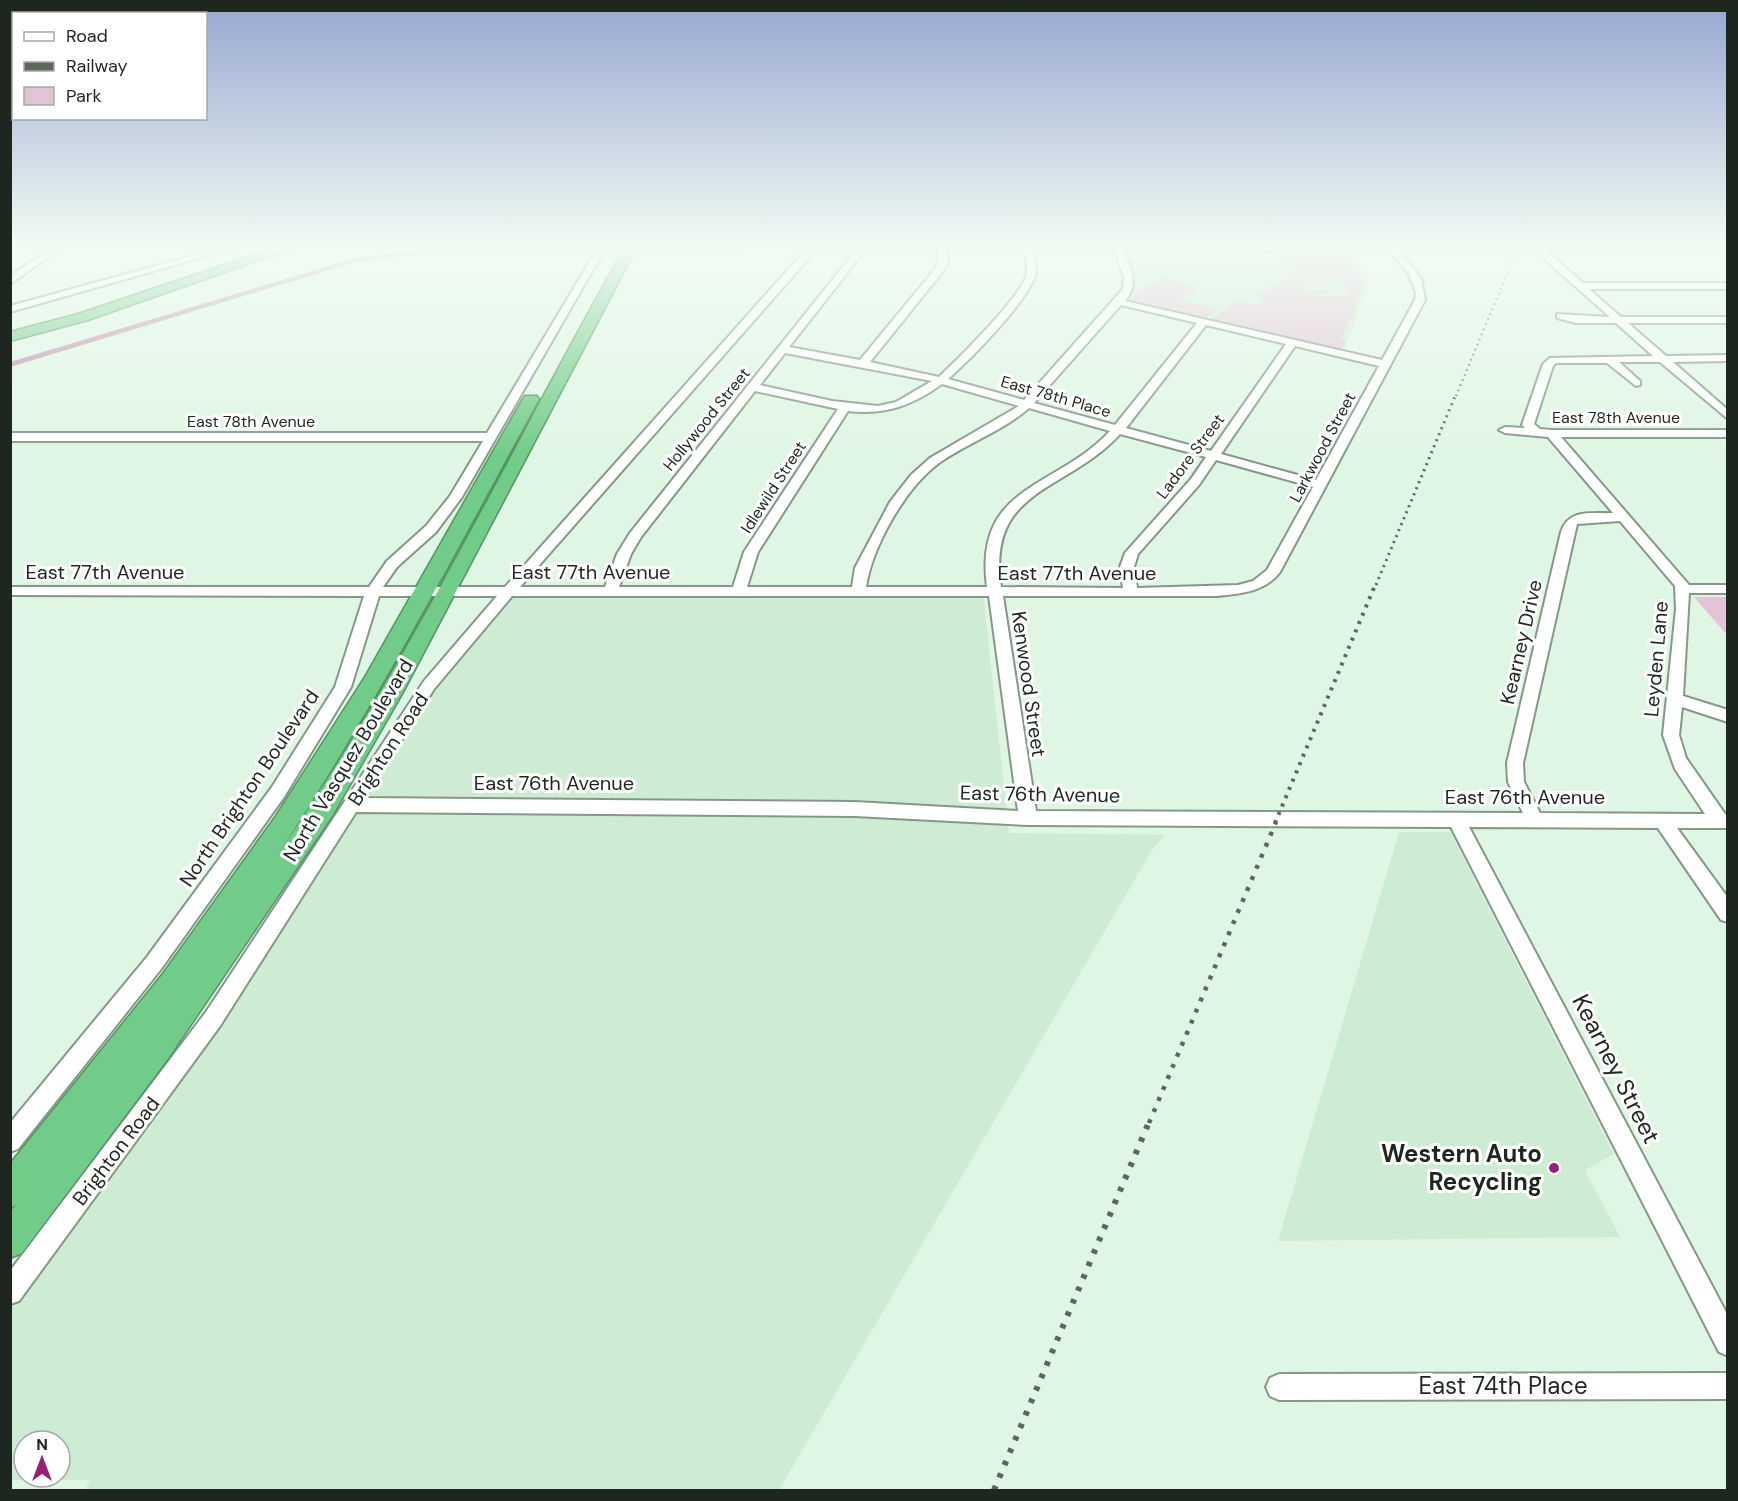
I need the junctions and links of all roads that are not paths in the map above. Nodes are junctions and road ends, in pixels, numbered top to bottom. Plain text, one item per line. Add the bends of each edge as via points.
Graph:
1 (54, 315) edge
2 (89, 315) edge
3 (574, 315) edge
4 (583, 315) edge
5 (583, 315) edge
6 (752, 315) edge
7 (809, 315) edge
8 (902, 315) edge
9 (1000, 315) edge
10 (1107, 315) edge
11 (1177, 315) edge
12 (1411, 315) edge
13 (1613, 315) edge
14 (1560, 316) dead end
15 (1619, 320) junction
16 (1728, 320) edge
17 (1204, 321) junction
18 (10, 329) edge
19 (10, 338) edge
20 (1293, 342) junction
21 (782, 349) junction
22 (1608, 358) junction
23 (1662, 358) junction
24 (1728, 358) edge
25 (863, 363) junction
26 (1385, 364) junction
27 (943, 381) junction
28 (1636, 383) dead end
29 (752, 387) junction
30 (846, 405) junction
31 (1026, 405) junction
32 (1728, 416) edge
33 (1117, 430) junction
34 (1505, 430) dead end
35 (1535, 431) junction
36 (1728, 433) edge
37 (1552, 434) junction
38 (10, 437) edge
39 (491, 437) junction
40 (1213, 456) junction
41 (1320, 485) junction
42 (1623, 517) junction
43 (1728, 589) edge
44 (1683, 590) junction
45 (10, 591) edge
46 (372, 591) junction
47 (434, 591) junction
48 (508, 592) junction
49 (610, 592) junction
50 (739, 592) junction
51 (858, 592) junction
52 (995, 592) junction
53 (1131, 592) junction
54 (1172, 592) joint
55 (1675, 699) junction
56 (1728, 716) edge
57 (351, 806) junction
58 (1028, 818) junction
59 (1456, 819) junction
60 (1535, 820) junction
61 (1662, 820) junction
62 (1724, 821) edge
63 (1728, 914) edge
64 (10, 1141) edge
65 (10, 1191) edge
66 (10, 1241) edge
67 (10, 1292) edge
68 (1728, 1343) edge
69 (1728, 1386) edge
70 (1279, 1387) dead end

1 - 18 highway
2 - 19 highway
3 - 39 street, North Brighton Boulevard
4 - 47 highway, North Vasquez Boulevard
5 - 47 highway, North Vasquez Boulevard
6 - 48 street, Brighton Road
7 - 21 street, Hollywood Street
8 - 25 street
9 - 27 street
10 - 31 street
11 - 17 street
12 - 26 street, Larkwood Street
13 - 15 street
14 - 15 street
15 - 16 street
15 - 23 street
17 - 20 street
17 - 33 street, Kenwood Street
20 - 26 street
20 - 40 street, Ladore Street
21 - 25 street, East 78th Place
21 - 29 street, Hollywood Street
22 - 23 street
22 - 28 street
22 - 35 street via 1554,360 1548,364 1528,425
23 - 24 street
23 - 32 street
25 - 27 street, East 78th Place
26 - 41 street, Larkwood Street
27 - 30 street via 887,408
27 - 31 street, East 78th Place
29 - 30 street
29 - 49 street, Hollywood Street via 635,536
30 - 50 street, Idlewild Street via 751,552
31 - 33 street, East 78th Place
31 - 51 street via 934,461 915,478 896,502 862,568
33 - 40 street, East 78th Place
33 - 52 street, Kenwood Street via 1102,445 1010,508 992,548
34 - 35 street, East 78th Avenue
35 - 37 street, East 78th Avenue
36 - 37 street, East 78th Avenue
37 - 42 street, Leyden Lane
38 - 39 street, East 78th Avenue
39 - 46 street, North Brighton Boulevard via 450,506 432,529 392,564
40 - 41 street, East 78th Place
40 - 53 street, Ladore Street via 1132,553 1127,567
41 - 54 street, Larkwood Street via 1268,579 1242,588
42 - 44 street, Leyden Lane via 1669,568
42 - 60 street, Kearney Drive via 1577,518 1568,531 1515,763 1515,782
43 - 44 street
44 - 55 street, Leyden Lane
45 - 46 street, East 77th Avenue
46 - 47 street, East 77th Avenue
46 - 64 street, North Brighton Boulevard via 343,687 278,792 154,963
47 - 48 street, East 77th Avenue
47 - 65 highway, North Vasquez Boulevard via 265,852 111,1065
47 - 66 highway, North Vasquez Boulevard via 363,743 252,915 156,1050
48 - 49 street, East 77th Avenue
48 - 57 street, Brighton Road via 429,686
49 - 50 street, East 77th Avenue
50 - 51 street, East 77th Avenue
51 - 52 street, East 77th Avenue
52 - 53 street, East 77th Avenue
52 - 58 street, Kenwood Street
53 - 54 street, East 77th Avenue
55 - 56 street
55 - 62 street, Leyden Lane via 1673,749 1681,766
57 - 58 street, East 76th Avenue via 855,809
57 - 67 street, Brighton Road via 213,1019
58 - 59 street, East 76th Avenue
59 - 60 street, East 76th Avenue
59 - 68 street, Kearney Street
60 - 61 street, East 76th Avenue
61 - 62 street, East 76th Avenue
61 - 63 street
69 - 70 street, East 74th Place

